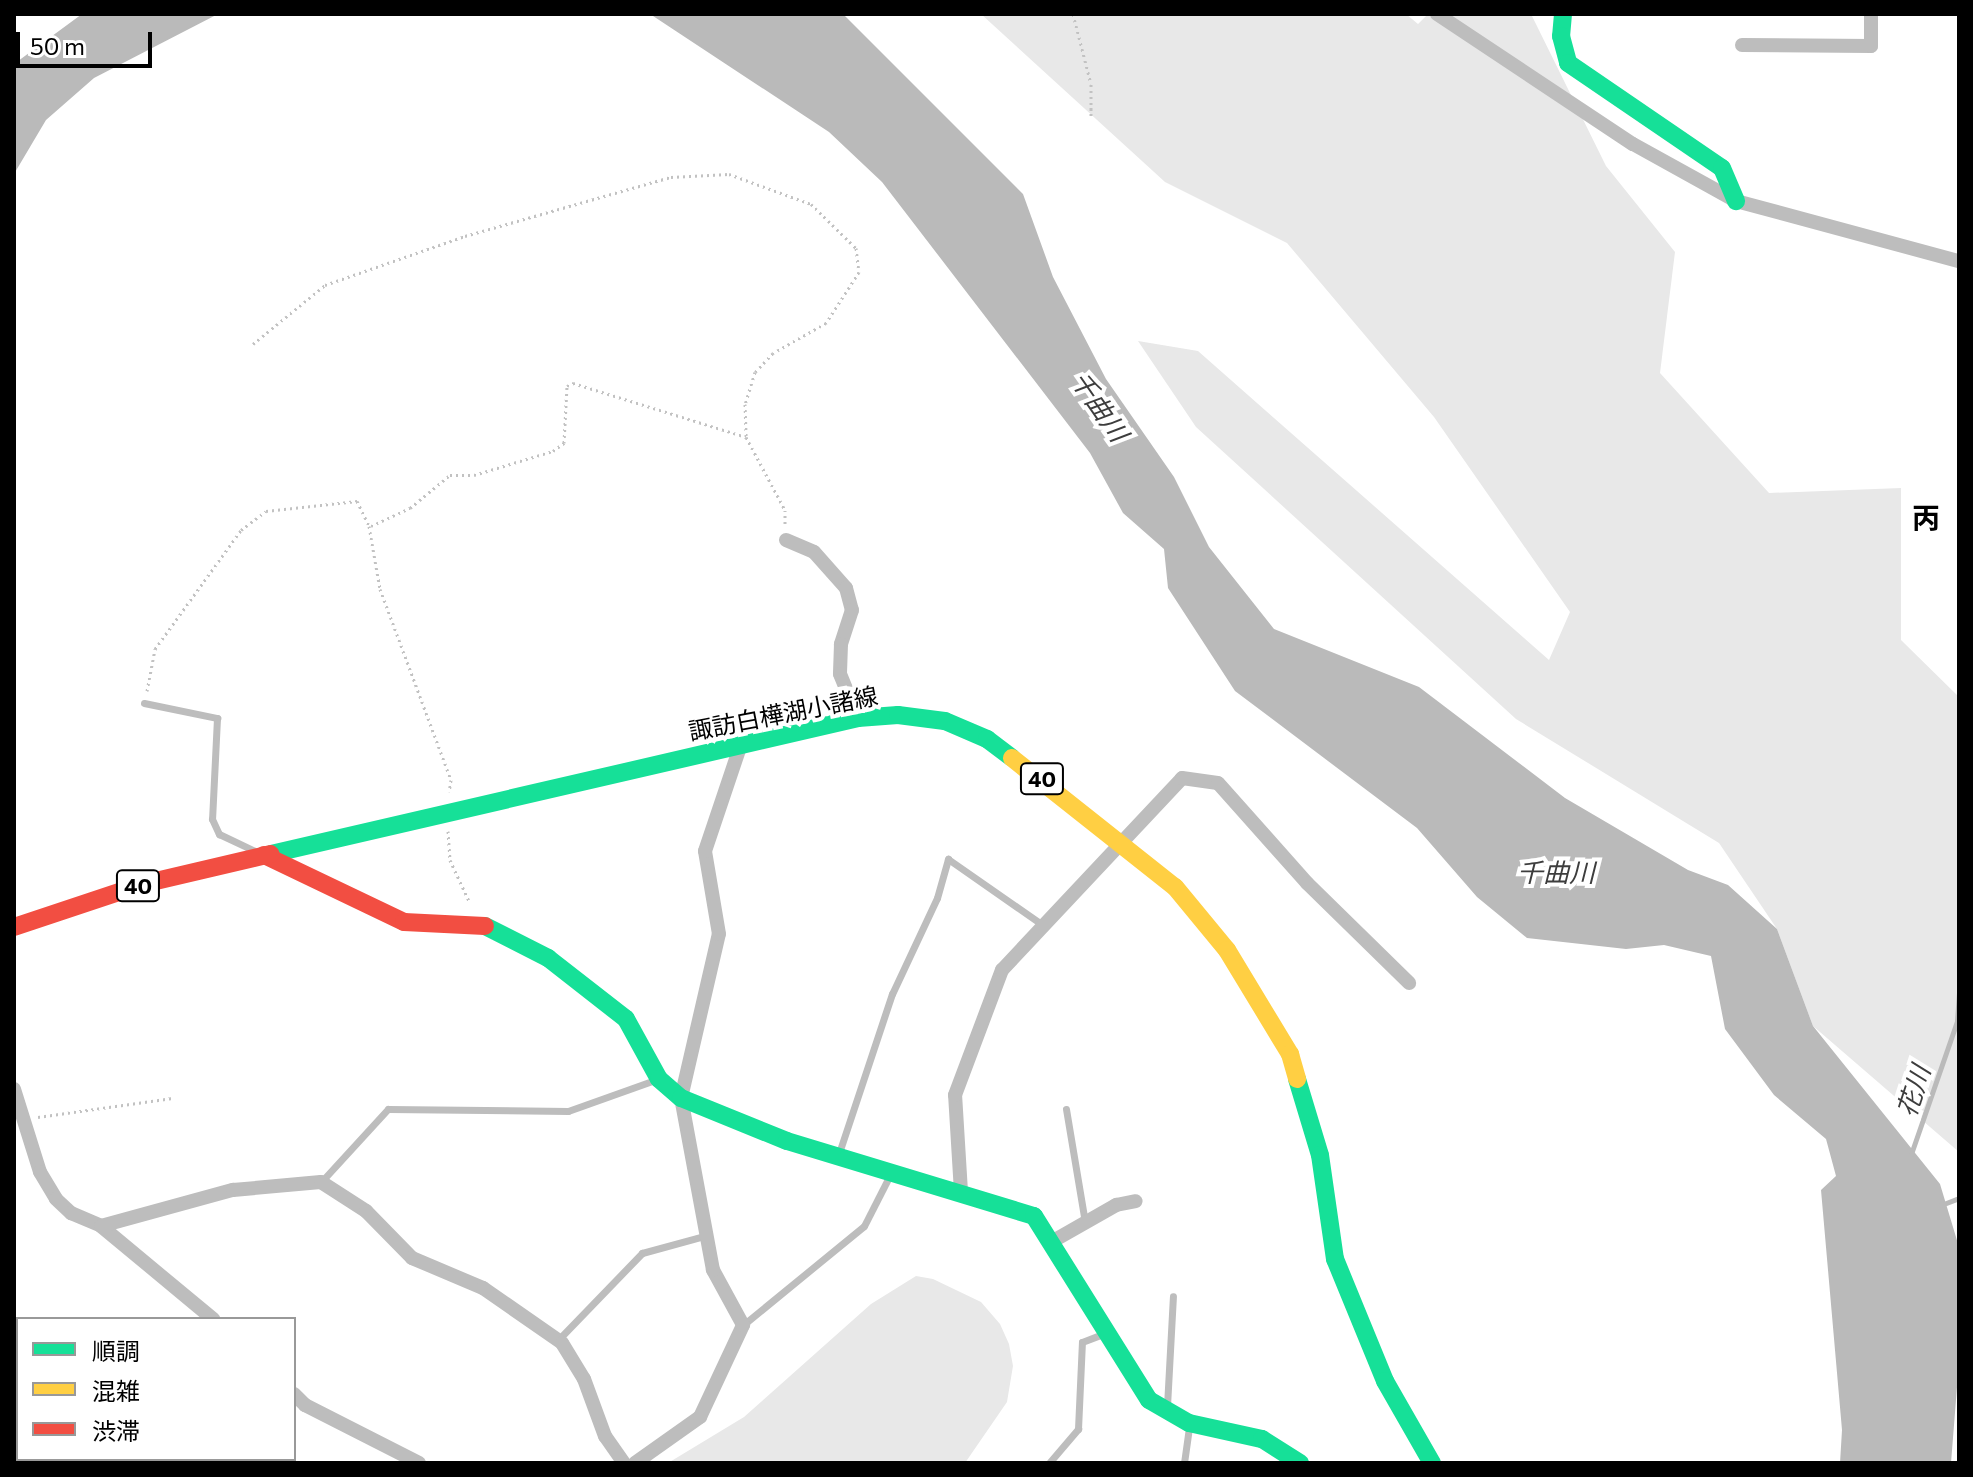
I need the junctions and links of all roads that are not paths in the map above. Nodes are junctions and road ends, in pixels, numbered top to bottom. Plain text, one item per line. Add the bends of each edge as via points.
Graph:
1 (1437, 14) edge
2 (1563, 14) edge
3 (1871, 14) edge
4 (1742, 45) dead end
5 (1736, 201) junction
6 (1959, 261) edge
7 (786, 540) road end
8 (144, 703) road end
9 (858, 718) junction
10 (741, 744) junction
11 (1120, 839) junction
12 (264, 855) junction
13 (1044, 926) junction
14 (14, 927) edge
15 (1409, 983) dead end
16 (659, 1079) junction
17 (14, 1089) edge
18 (681, 1098) junction
19 (1066, 1109) dead end
20 (838, 1157) junction
21 (890, 1175) junction
22 (321, 1182) junction
23 (961, 1192) junction
24 (1136, 1201) dead end
25 (1085, 1223) junction
26 (101, 1226) junction
27 (704, 1236) junction
28 (1053, 1241) junction
29 (1173, 1296) dead end
30 (211, 1317) edge
31 (743, 1325) junction
32 (1103, 1334) junction
33 (558, 1340) junction
34 (296, 1396) edge
35 (1167, 1410) junction
36 (1189, 1423) junction
37 (419, 1463) edge
38 (624, 1463) edge
39 (635, 1463) edge
40 (1049, 1463) edge
41 (1184, 1463) edge
42 (1300, 1463) edge
43 (1432, 1463) edge

1 - 5 street via 1633,144
2 - 5 main road via 1561,36 1568,63 1722,168
3 - 4 street via 1871,46
5 - 6 street
7 - 9 street via 814,552 846,588 852,610 841,644 840,674
8 - 12 lane via 217,718 212,819 219,834
9 - 10 main road, 諏訪白樺湖小諸線 / 40
9 - 11 main road, 諏訪白樺湖小諸線 / 40 via 898,715 945,721 987,739
10 - 12 main road, 諏訪白樺湖小諸線 / 40
10 - 18 street via 705,851 719,934
11 - 13 street
11 - 15 street via 1182,778 1218,783 1307,883
11 - 43 main road, 諏訪白樺湖小諸線 / 40 via 1175,887 1227,950 1290,1054 1320,1155 1335,1259 1385,1381
12 - 14 main road, 諏訪白樺湖小諸線 / 40 via 143,884
12 - 16 main road via 404,922 480,924 548,958 626,1019
13 - 20 lane via 948,859 937,898 892,994
13 - 23 street via 1002,970 955,1095
16 - 18 main road
16 - 22 lane via 568,1111 388,1109
17 - 26 street via 40,1172 56,1199 71,1213
18 - 20 main road
18 - 27 street
19 - 25 lane
20 - 21 main road
21 - 23 main road
21 - 31 lane via 864,1226
22 - 26 street via 233,1190
22 - 33 street via 366,1211 412,1258 483,1288
23 - 28 main road via 1034,1216
24 - 25 street via 1116,1205
25 - 28 street
26 - 30 street
27 - 31 street via 713,1270
27 - 33 lane via 642,1253
28 - 32 main road
29 - 35 lane
31 - 39 street via 700,1417
32 - 35 main road via 1149,1400
32 - 40 lane via 1082,1342 1078,1429
33 - 38 street via 584,1379 605,1436
34 - 37 street
35 - 36 main road
36 - 41 lane
36 - 42 main road via 1262,1439

